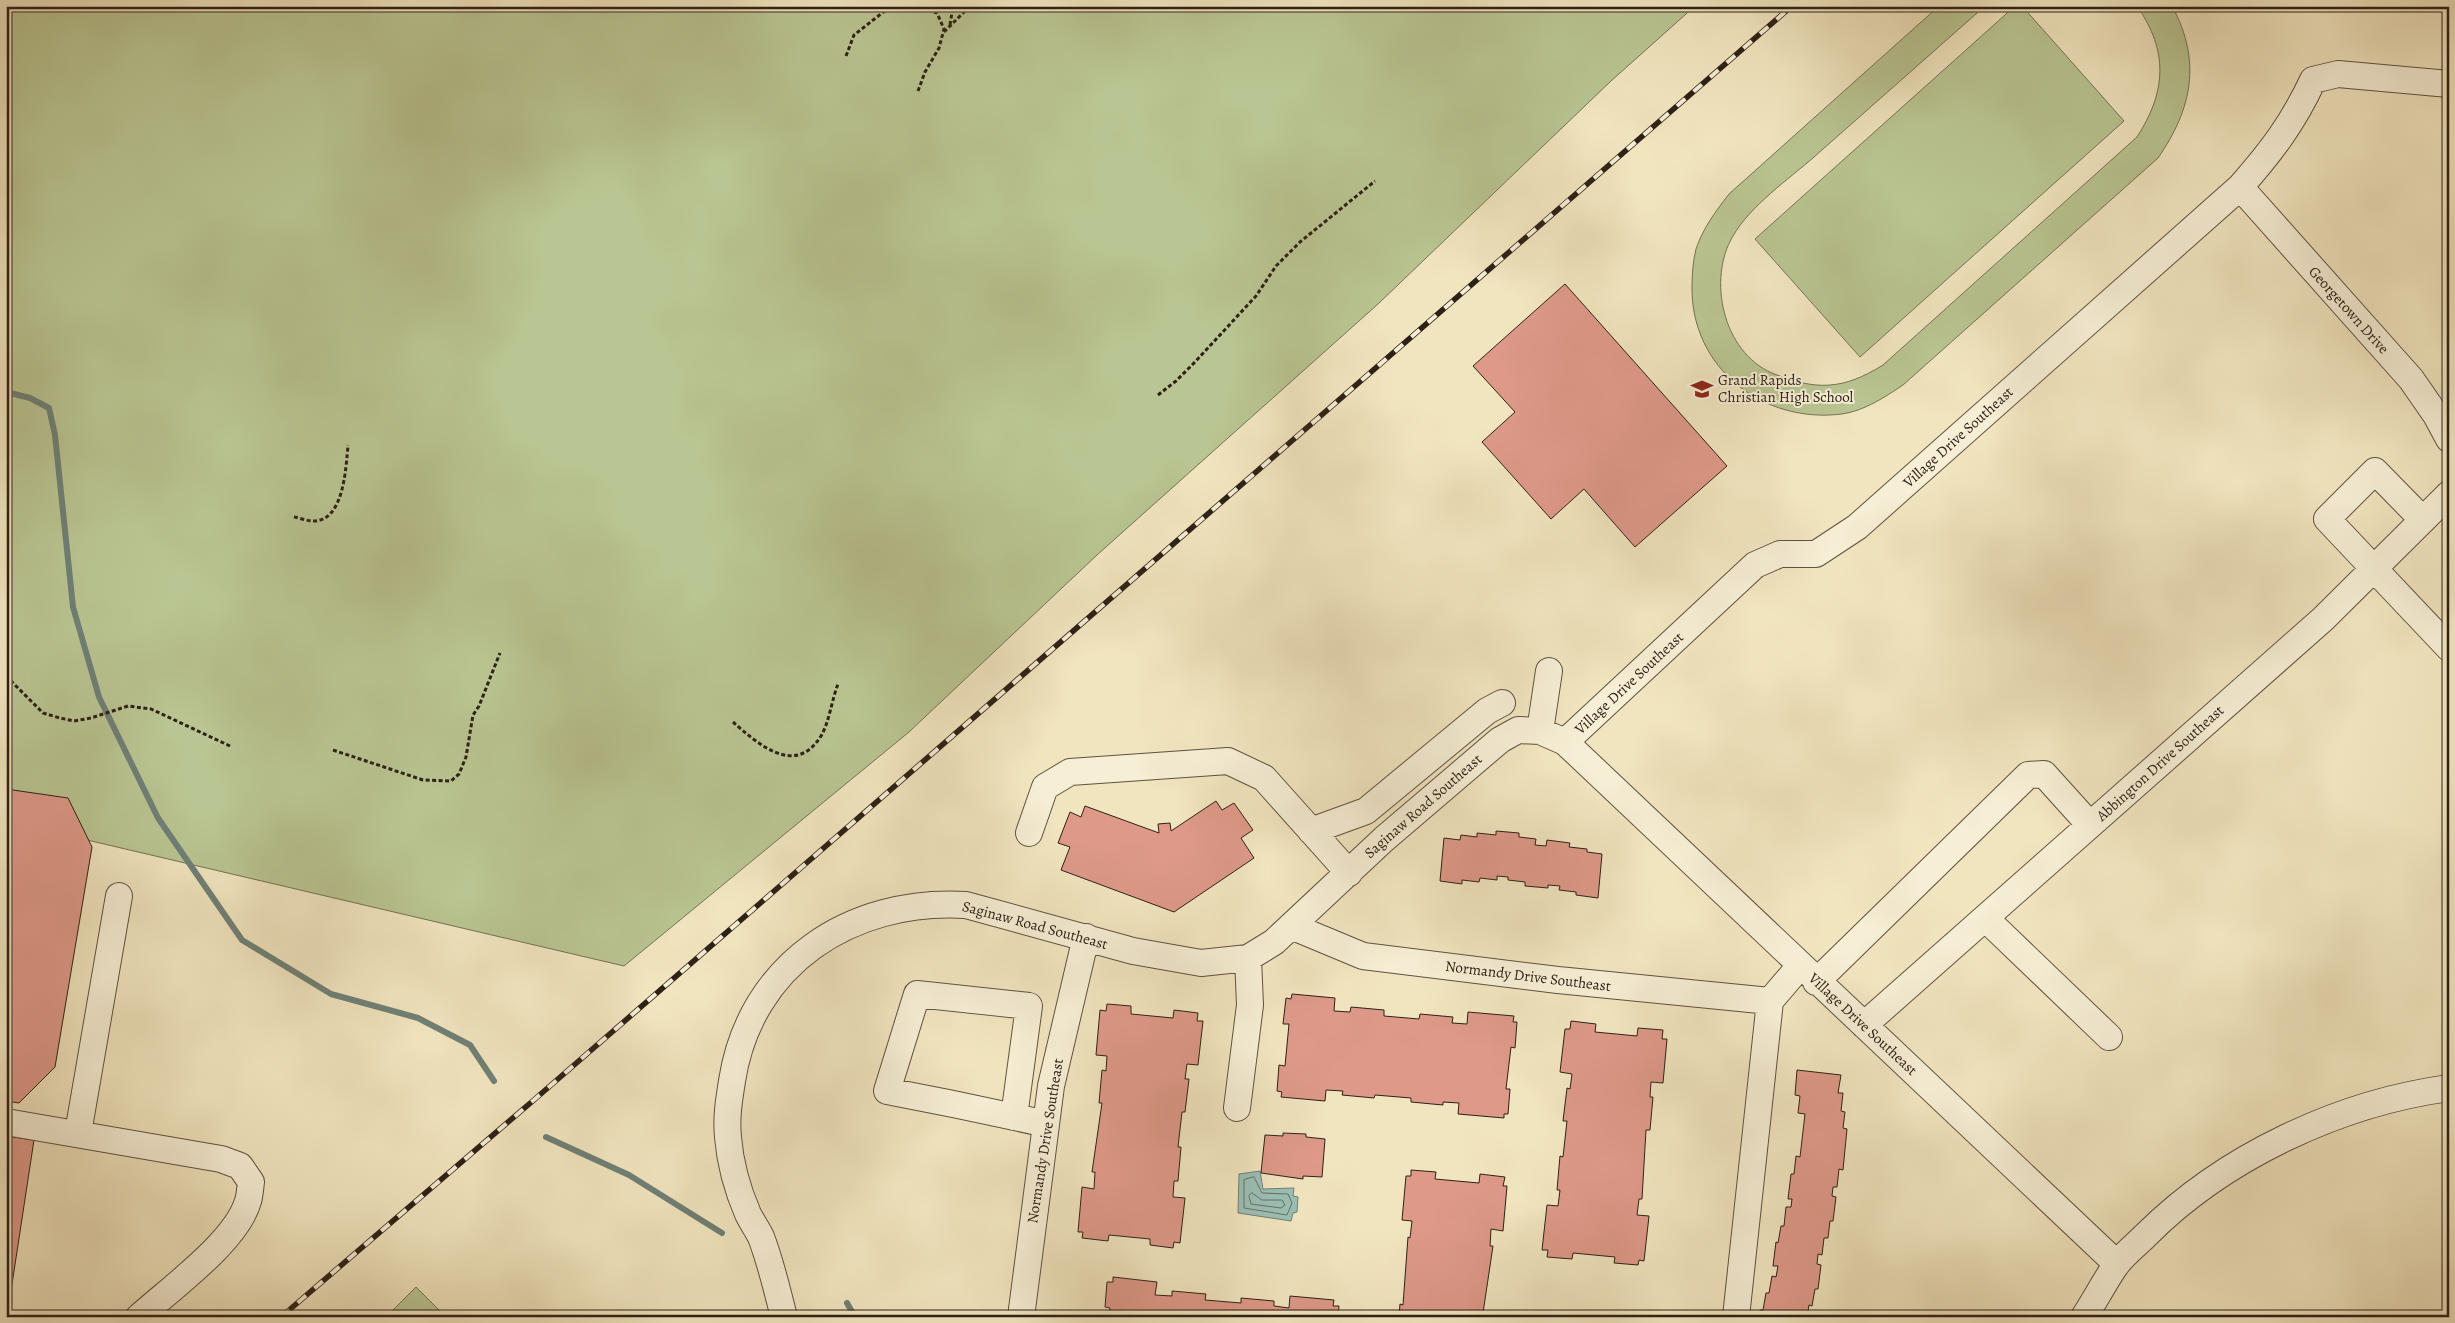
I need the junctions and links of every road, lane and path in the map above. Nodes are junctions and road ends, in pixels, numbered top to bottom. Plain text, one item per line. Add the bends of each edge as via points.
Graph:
1 (891, 6) edge
2 (918, 6) edge
3 (953, 6) edge
4 (970, 6) edge
5 (949, 27) junction
6 (942, 34) junction
7 (846, 56) dead end
8 (2449, 84) edge
9 (918, 91) dead end
10 (1375, 181) dead end
11 (2240, 187) junction
12 (11, 335) dead end
13 (6, 373) edge
14 (1158, 395) dead end
15 (2449, 439) edge
16 (348, 445) dead end
17 (2449, 494) edge
18 (294, 517) dead end
19 (2423, 520) junction
20 (2374, 568) junction
21 (2449, 648) edge
22 (500, 653) dead end
23 (1549, 671) dead end
24 (6, 676) edge
25 (838, 684) dead end
26 (1502, 703) dead end
27 (733, 722) dead end
28 (1540, 732) junction
29 (1500, 740) joint
30 (1565, 742) junction
31 (230, 746) dead end
32 (333, 750) dead end
33 (2090, 825) junction
34 (1311, 831) junction
35 (1029, 832) dead end
36 (1348, 872) junction
37 (118, 896) dead end
38 (1985, 918) junction
39 (1291, 926) junction
40 (1086, 937) junction
41 (1248, 958) junction
42 (1808, 974) junction
43 (1770, 1001) junction
44 (1864, 1025) junction
45 (2109, 1037) dead end
46 (2449, 1088) edge
47 (1237, 1108) dead end
48 (1014, 1117) junction
49 (6, 1122) edge
50 (1046, 1124) junction
51 (78, 1133) junction
52 (2117, 1264) junction
53 (138, 1317) edge
54 (784, 1317) edge
55 (1020, 1317) edge
56 (1736, 1317) edge
57 (2084, 1317) edge

1 - 7 path via 854,35
2 - 6 path via 937,14 944,29
3 - 5 path
4 - 5 path
5 - 6 path
6 - 9 path via 939,48
8 - 11 street, Village Drive Southeast via 2338,74 2313,80 2298,113
10 - 14 path via 1300,242 1196,362
11 - 15 street, Georgetown Drive via 2411,380
11 - 30 street, Village Drive Southeast via 1857,527 1816,554 1780,554 1755,565
12 - 13 path
16 - 18 path via 340,502 332,513 315,522
17 - 19 street, Abbington Drive Southeast
19 - 20 street, Abbington Drive Southeast
19 - 20 street via 2375,471 2327,519
20 - 21 street
20 - 33 street, Abbington Drive Southeast via 2323,618
22 - 32 path via 473,715 466,757 459,774 451,780 404,775
23 - 28 street
24 - 31 path via 43,713 74,721 128,706 143,708
25 - 27 path via 822,735 798,755 768,750
26 - 34 street via 1487,711 1366,811
28 - 29 street, Village Drive Southeast via 1518,730
28 - 30 street, Village Drive Southeast
29 - 36 street, Saginaw Road Southeast
30 - 42 street, Village Drive Southeast
33 - 38 street, Abbington Drive Southeast
33 - 42 street via 2044,774 2028,775
34 - 35 street via 1264,778 1228,761 1070,772 1045,787
34 - 36 street
36 - 39 street, Saginaw Road Southeast
37 - 51 street
38 - 44 street, Abbington Drive Southeast
38 - 45 street
39 - 41 street, Saginaw Road Southeast via 1274,942
39 - 43 street, Normandy Drive Southeast via 1363,956
40 - 41 street, Saginaw Road Southeast via 1133,951 1201,963
40 - 50 street, Normandy Drive Southeast via 1051,1086
40 - 54 street, Saginaw Road Southeast via 966,905 917,905 878,914 824,937 779,975 746,1028 736,1055 727,1112 732,1162 775,1280
41 - 47 street via 1250,1005
42 - 43 street
42 - 44 street, Village Drive Southeast
43 - 56 street
44 - 52 street, Village Drive Southeast
46 - 52 street via 2336,1115 2272,1144 2208,1184 2162,1219
48 - 48 street via 887,1091 917,994 1029,1006
48 - 50 street
49 - 51 street
50 - 55 street, Normandy Drive Southeast
51 - 53 street via 220,1159 240,1166 251,1182 248,1202 237,1223 219,1245
52 - 57 street

